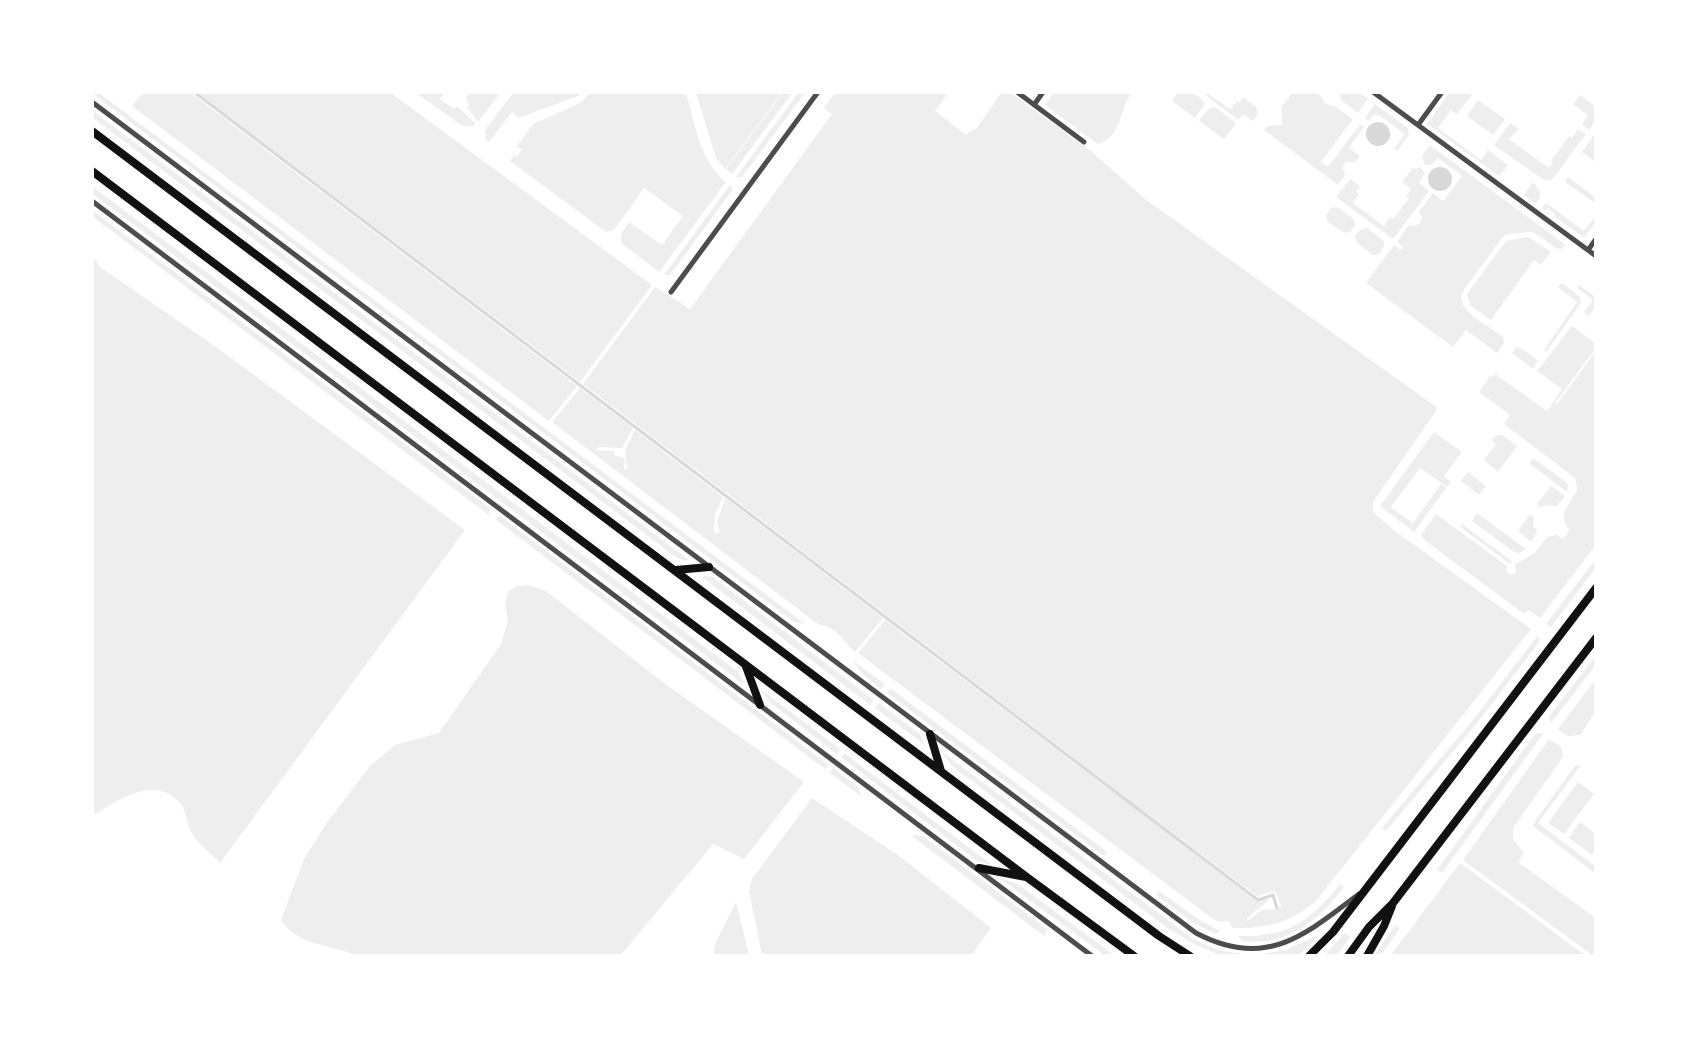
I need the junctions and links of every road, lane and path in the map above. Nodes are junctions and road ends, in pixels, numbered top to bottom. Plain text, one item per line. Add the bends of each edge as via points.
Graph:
1 (818, 92) edge
2 (1017, 92) edge
3 (1043, 92) edge
4 (1373, 92) edge
5 (1442, 92) edge
6 (92, 102) edge
7 (1034, 105) junction
8 (1418, 125) junction
9 (92, 131) edge
10 (1084, 142) dead end
11 (92, 171) edge
12 (92, 201) edge
13 (1596, 239) edge
14 (1588, 250) junction
15 (1596, 256) edge
16 (671, 292) dead end
17 (710, 567) junction
18 (676, 570) junction
19 (1596, 588) edge
20 (1596, 638) edge
21 (745, 664) junction
22 (760, 705) junction
23 (930, 734) junction
24 (941, 771) junction
25 (979, 868) junction
26 (1028, 878) junction
27 (1366, 890) junction
28 (1393, 903) junction
29 (1092, 956) edge
30 (1134, 956) edge
31 (1190, 956) edge
32 (1309, 956) edge
33 (1348, 956) edge
34 (1367, 956) edge

1 - 16 street
2 - 7 street
3 - 7 street
4 - 8 street
5 - 8 street
6 - 17 street
7 - 10 street
8 - 14 street
9 - 18 main road
11 - 21 main road
12 - 22 street
13 - 14 street
14 - 15 street
17 - 18 main road
17 - 23 street
18 - 24 main road
19 - 27 main road
20 - 28 main road
21 - 22 main road
21 - 26 main road
22 - 25 street
23 - 24 main road
23 - 27 street via 1186,926 1214,942 1264,948 1290,941 1314,929
24 - 31 main road
25 - 26 main road
25 - 29 street
26 - 30 main road
27 - 32 main road
28 - 33 main road via 1369,927
28 - 34 main road

